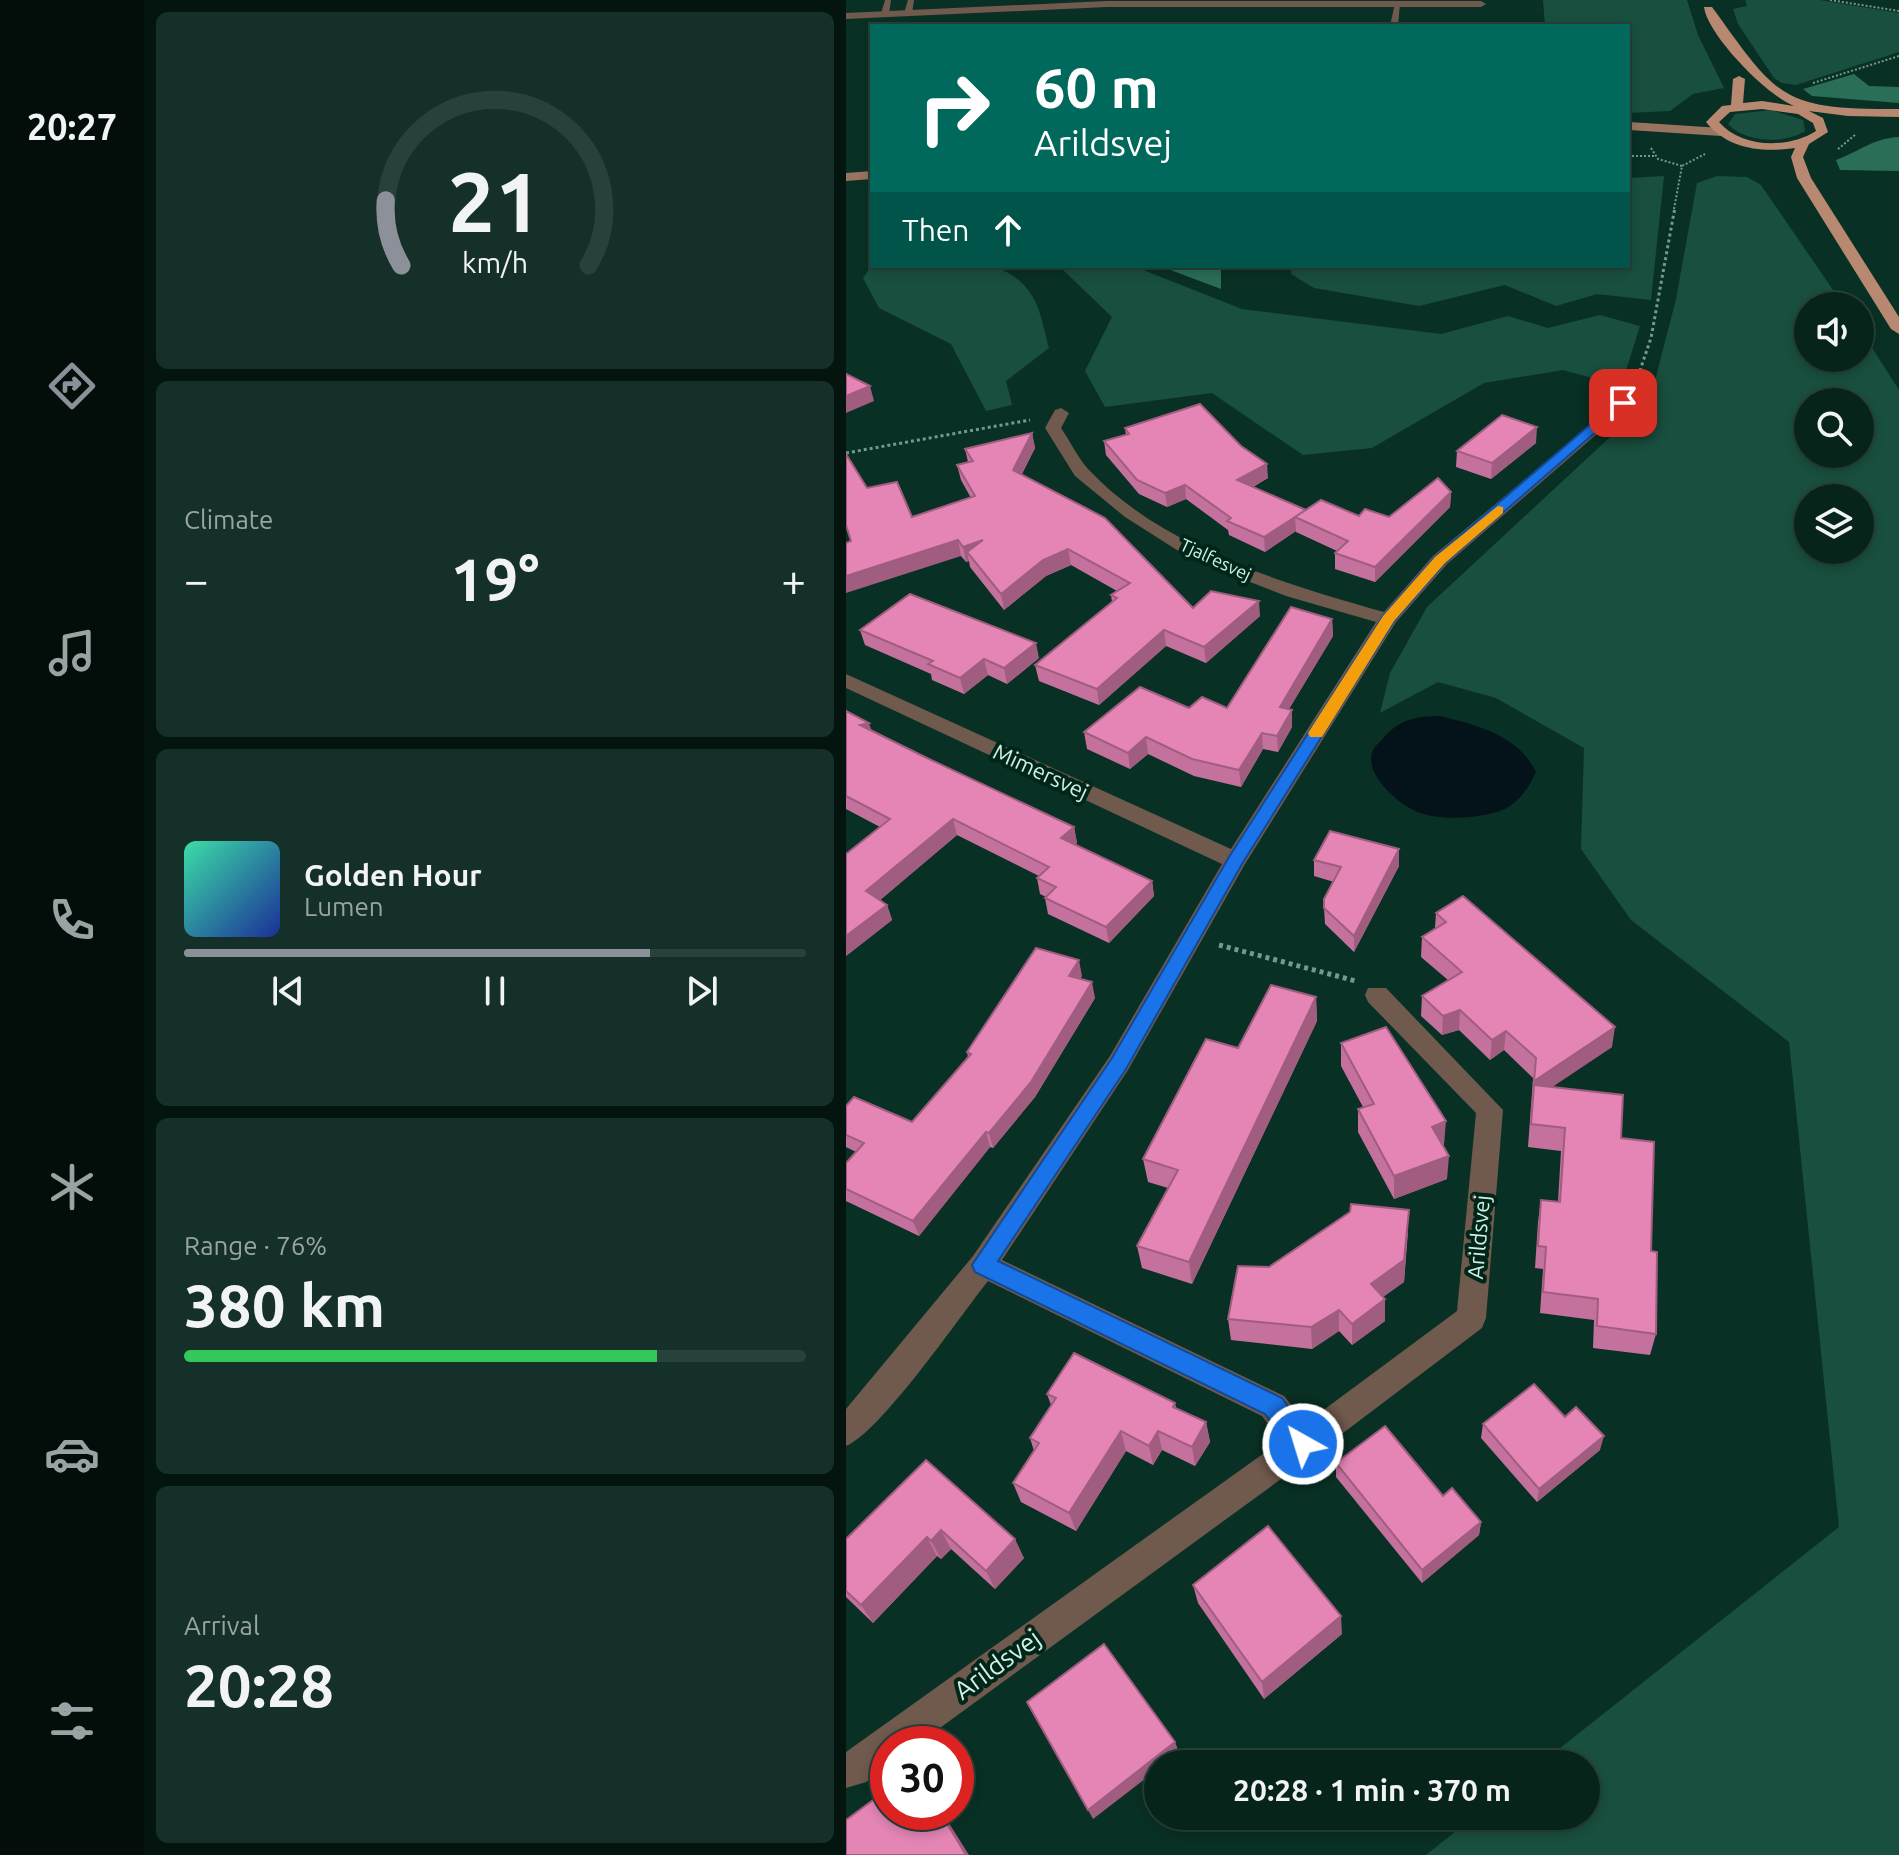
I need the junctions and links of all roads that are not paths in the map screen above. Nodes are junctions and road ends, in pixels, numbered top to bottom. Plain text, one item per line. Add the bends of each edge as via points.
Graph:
1 (888, 0) edge
2 (911, 0) edge
3 (1397, 4) junction
4 (1481, 4) dead end
5 (1707, 4) edge
6 (908, 13) junction
7 (885, 14) junction
8 (846, 16) edge
9 (1394, 24) edge
10 (1739, 79) junction
11 (1737, 106) junction
12 (1775, 106) junction
13 (1899, 113) edge
14 (1811, 115) junction
15 (1714, 117) junction
16 (1899, 121) edge
17 (1630, 126) edge
18 (1630, 126) edge
19 (1721, 132) junction
20 (1822, 132) junction
21 (1804, 142) junction
22 (1757, 144) junction
23 (870, 175) edge
24 (846, 177) edge
25 (1804, 178) junction
26 (1899, 329) edge
27 (1623, 403) road end
28 (1061, 413) road end
29 (1388, 619) junction
30 (846, 680) edge
31 (1235, 861) junction
32 (1377, 995) road end
33 (983, 1265) junction
34 (846, 1431) edge
35 (1303, 1444) junction
36 (846, 1770) edge

1 - 7 lane
2 - 6 lane
3 - 4 street
3 - 6 street via 1107,4
3 - 9 lane
5 - 10 main road
5 - 13 main road via 1759,78 1775,92 1843,112
6 - 7 street
7 - 8 street
10 - 11 main road
10 - 12 main road
11 - 12 main road
11 - 15 main road
12 - 14 main road
14 - 16 main road
14 - 20 main road
15 - 17 street
15 - 19 main road
16 - 20 main road
18 - 19 street
19 - 22 main road
20 - 21 main road
21 - 22 main road
21 - 25 main road via 1797,157
22 - 25 main road
23 - 24 street
25 - 26 main road
27 - 29 street via 1440,560
28 - 29 street, Tjalfesvej via 1053,428 1081,472 1131,513 1198,555 1293,592
29 - 31 street
30 - 31 street, Mimersvej
31 - 33 street via 1119,1063
32 - 35 street, Arildsvej via 1490,1110 1471,1318
33 - 34 street
33 - 35 street via 1273,1406
35 - 36 street, Arildsvej

